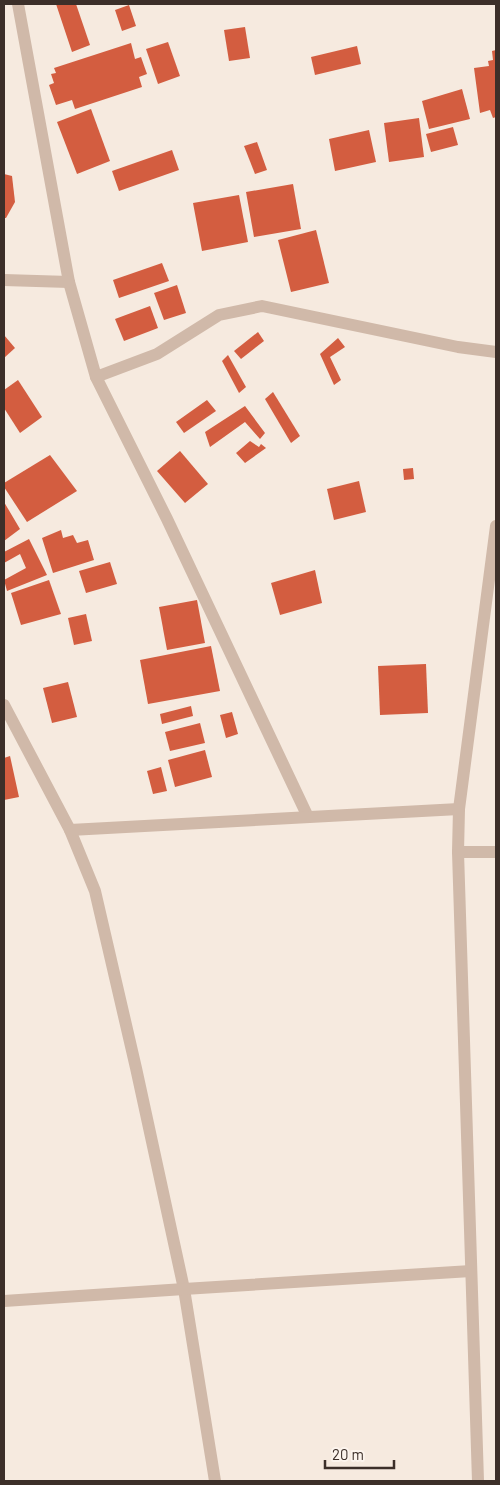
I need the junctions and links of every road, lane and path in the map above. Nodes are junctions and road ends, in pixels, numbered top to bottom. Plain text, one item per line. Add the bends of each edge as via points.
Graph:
1 (18, 4) edge
2 (4, 280) edge
3 (69, 282) junction
4 (496, 352) edge
5 (96, 377) junction
6 (496, 526) edge
7 (4, 705) edge
8 (459, 809) junction
9 (308, 817) junction
10 (70, 830) junction
11 (458, 852) junction
12 (496, 852) edge
13 (471, 1272) junction
14 (184, 1288) junction
15 (4, 1301) edge
16 (215, 1481) edge
17 (478, 1481) edge

1 - 3 street
2 - 3 street
3 - 5 street
4 - 5 street via 262,306 219,315 157,354
5 - 9 street
6 - 8 street
7 - 10 street
8 - 9 street
8 - 11 street
9 - 10 street
10 - 14 street via 95,891
11 - 12 street
11 - 13 street
13 - 14 street
13 - 17 street
14 - 15 street
14 - 16 street

